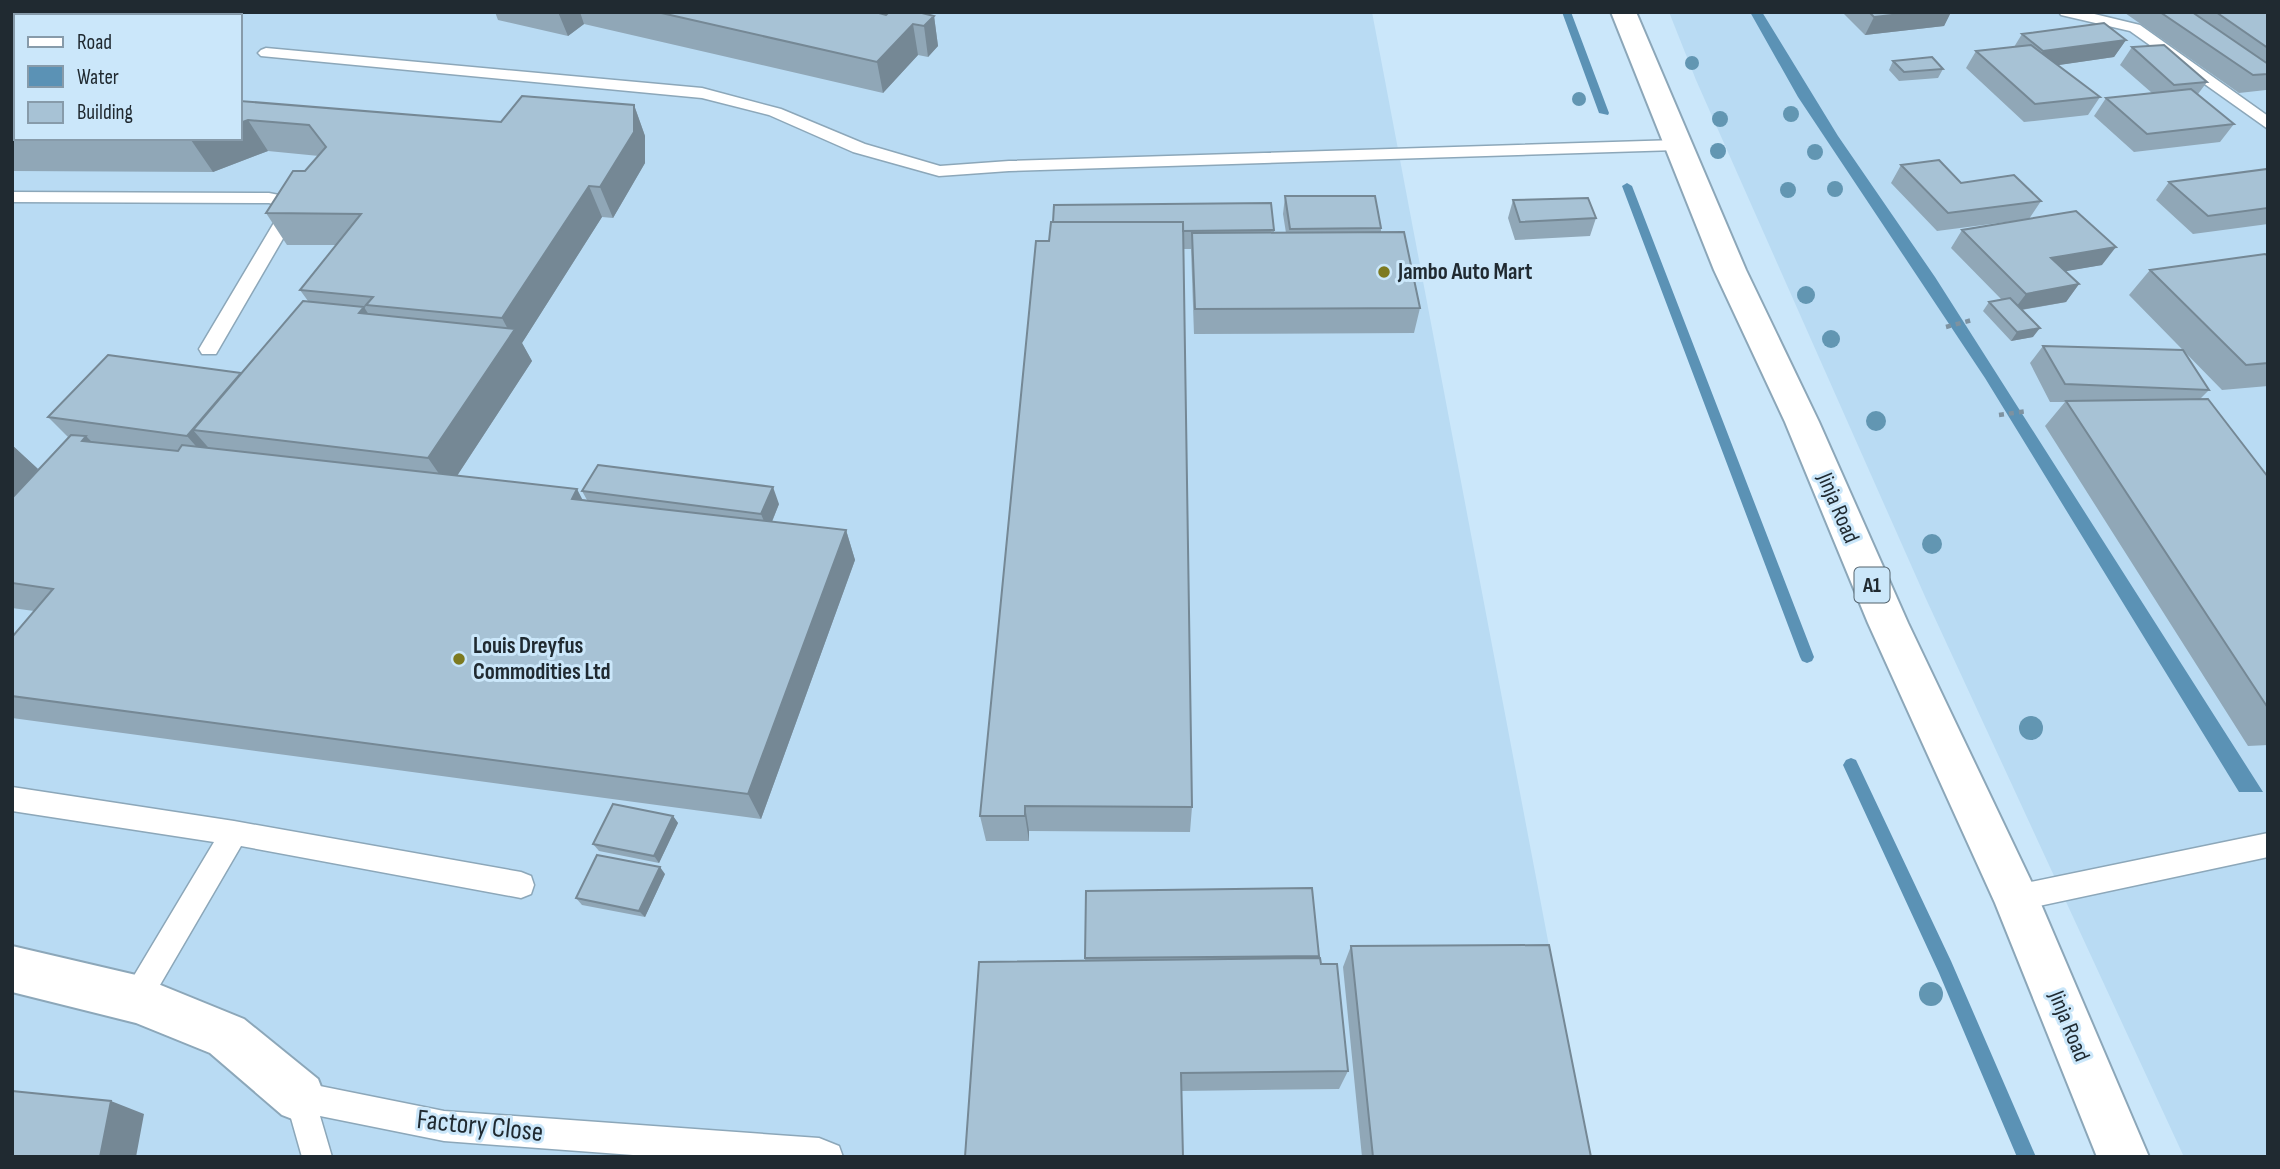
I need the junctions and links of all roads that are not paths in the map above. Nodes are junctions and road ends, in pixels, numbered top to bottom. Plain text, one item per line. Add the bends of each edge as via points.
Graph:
1 (1623, 12) edge
2 (2066, 12) edge
3 (266, 53) dead end
4 (2268, 124) edge
5 (1677, 145) junction
6 (12, 197) edge
7 (209, 349) dead end
8 (12, 799) edge
9 (234, 833) junction
10 (2268, 845) edge
11 (521, 885) dead end
12 (2016, 898) junction
13 (12, 968) edge
14 (136, 999) junction
15 (300, 1097) junction
16 (317, 1157) edge
17 (828, 1157) edge
18 (2123, 1157) edge

1 - 5 main road, Jinja Road / A1
2 - 4 lane via 2135,28
3 - 5 lane via 702,93 775,112 859,148 939,171
5 - 12 main road, Jinja Road / A1 via 1888,623
6 - 7 lane via 269,198 288,202 290,211
8 - 9 lane
9 - 11 lane
9 - 14 lane
10 - 12 lane
12 - 18 main road, Jinja Road / A1
13 - 14 main road
14 - 15 main road via 227,1036
15 - 16 lane
15 - 17 lane, Factory Close via 444,1126

